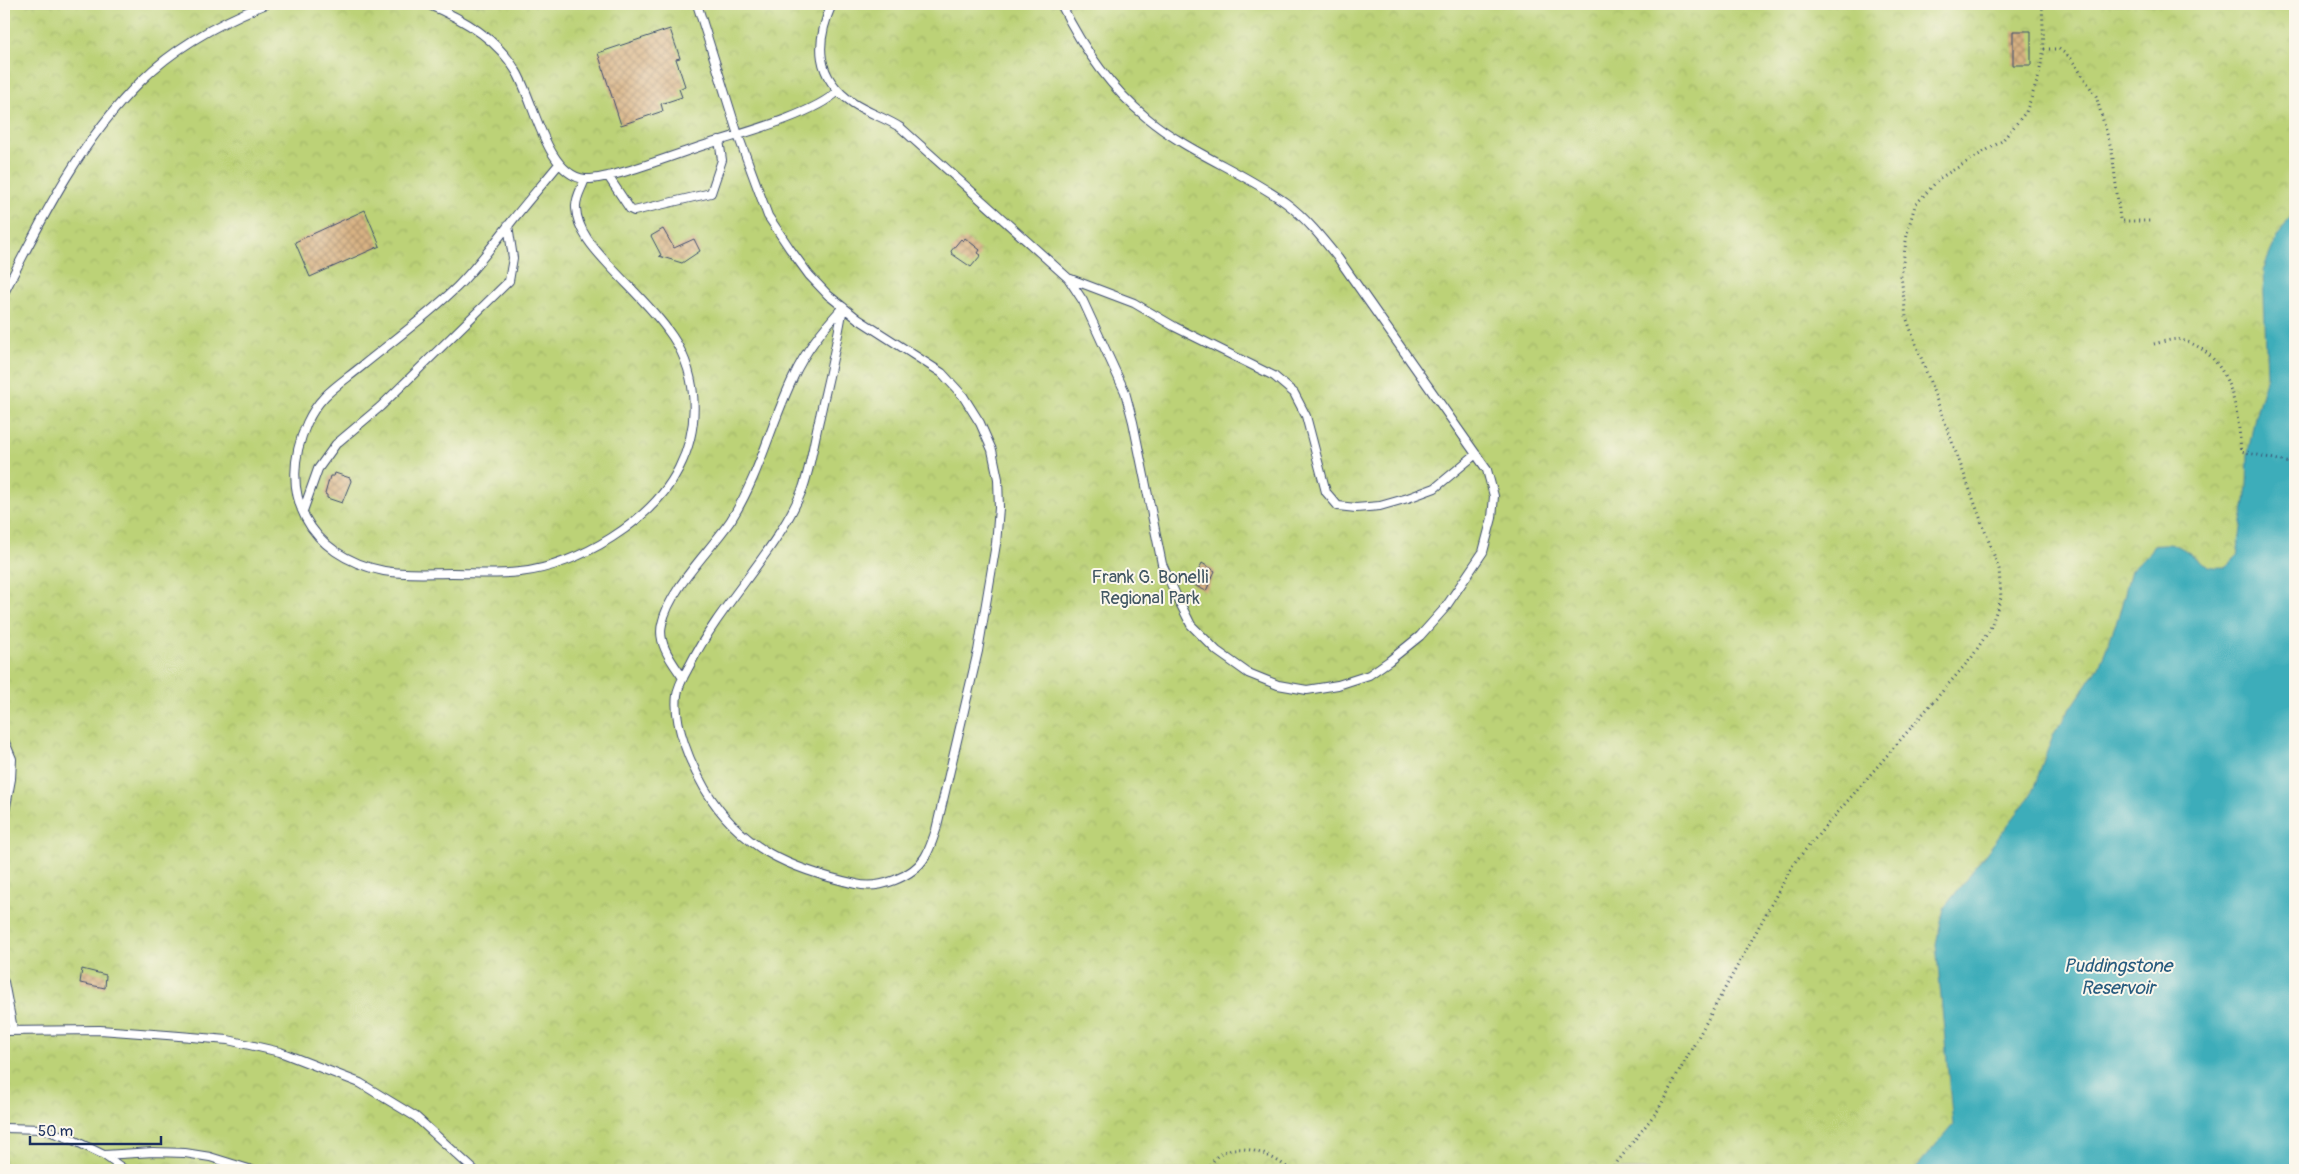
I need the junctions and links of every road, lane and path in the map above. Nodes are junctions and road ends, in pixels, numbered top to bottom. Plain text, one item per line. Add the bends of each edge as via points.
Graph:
1 (266, 4) edge
2 (427, 4) edge
3 (696, 4) edge
4 (832, 4) edge
5 (1061, 4) edge
6 (2042, 4) edge
7 (2044, 49) junction
8 (838, 91) junction
9 (738, 135) junction
10 (719, 140) junction
11 (559, 164) junction
12 (608, 176) junction
13 (585, 179) junction
14 (2150, 221) dead end
15 (508, 225) junction
16 (1068, 278) junction
17 (4, 293) edge
18 (843, 307) junction
19 (2154, 344) dead end
20 (1476, 454) junction
21 (2295, 464) edge
22 (303, 511) junction
23 (683, 678) junction
24 (4, 740) edge
25 (4, 817) edge
26 (4, 982) edge
27 (12, 1029) junction
28 (4, 1031) edge
29 (4, 1128) edge
30 (104, 1155) junction
31 (125, 1170) edge
32 (252, 1170) edge
33 (474, 1170) edge
34 (1209, 1170) edge
35 (1290, 1170) edge
36 (1611, 1170) edge

1 - 17 lane via 234,16 203,34 141,81 69,171
2 - 11 lane via 470,24 496,45 516,71
3 - 9 lane
4 - 8 lane via 823,24 820,51 826,76
5 - 20 lane via 1097,67 1118,92 1147,118 1183,144 1255,183 1312,226
6 - 7 path
7 - 14 path via 2059,49 2070,57 2096,96 2112,151 2120,219
7 - 36 path via 2026,112 2002,141 1940,178 1915,205 1901,276 1906,317 1999,569 2001,598 1990,629 1972,657 1794,863 1658,1110
8 - 9 lane via 829,100 810,109
8 - 16 lane via 854,104 902,128
9 - 10 lane
9 - 18 lane via 768,216 809,275
10 - 12 lane
10 - 12 lane via 722,160 711,193 634,211
11 - 13 lane via 572,175
11 - 15 lane
12 - 13 lane
13 - 22 lane via 575,204 578,224 598,253 666,327 682,351 692,379 694,416 690,442 666,492 614,537 552,564 514,573 385,571 335,552 313,532
15 - 22 lane via 513,258 509,281 380,407 336,444 318,469
15 - 22 lane via 482,262 455,289 327,392 308,420 295,454 295,485
16 - 20 lane via 1134,303 1274,376 1294,393 1306,416 1326,492 1338,506 1364,508 1435,488
16 - 20 lane via 1083,301 1125,392 1162,564 1176,595 1192,625 1216,652 1248,673 1278,685 1307,690 1338,685 1369,675 1420,636 1450,602 1483,552 1494,496 1487,470
18 - 23 lane via 802,488 766,551 700,644
18 - 23 lane via 814,340 793,378 762,461 742,501 669,605 661,625 664,650
18 - 23 lane via 942,373 963,396 988,441 998,478 996,544 978,651 936,830 925,858 903,876 884,885 864,886 771,856 718,811 697,775 678,717 677,695
19 - 21 path via 2180,339 2212,356 2227,379 2239,422 2241,451
24 - 25 lane via 12,759
26 - 27 lane
27 - 28 lane
27 - 33 lane via 100,1030 228,1040 280,1052 360,1084 408,1112
29 - 30 lane via 43,1129
30 - 31 lane
30 - 32 lane via 185,1153
34 - 35 path via 1221,1153 1240,1148 1258,1151

